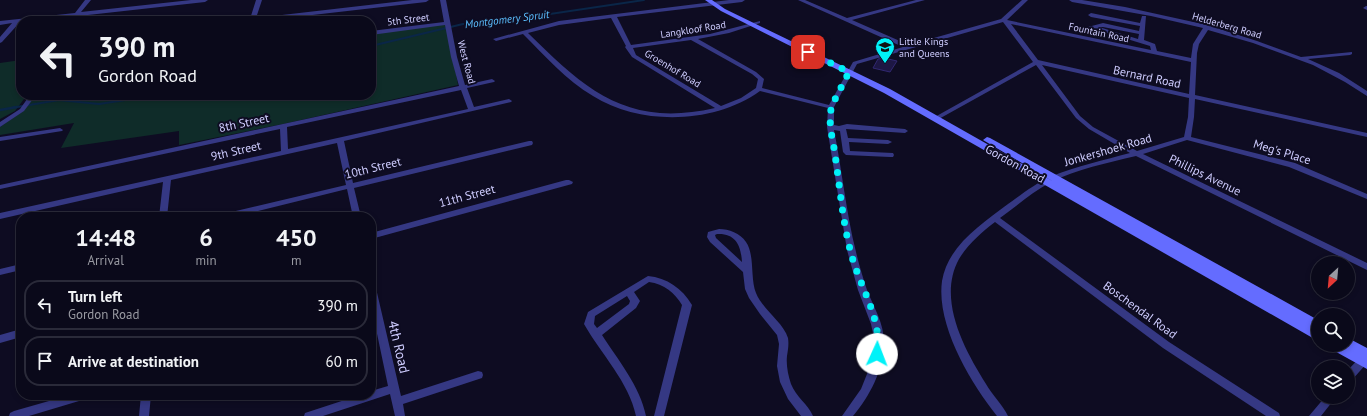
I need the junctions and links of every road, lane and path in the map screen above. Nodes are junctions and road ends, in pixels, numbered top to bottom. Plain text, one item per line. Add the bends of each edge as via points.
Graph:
1 (88, 0) edge
2 (205, 0) edge
3 (259, 0) edge
4 (426, 0) edge
5 (443, 0) edge
6 (742, 0) edge
7 (801, 0) edge
8 (922, 0) edge
9 (1025, 0) edge
10 (1072, 0) edge
11 (715, 2) edge
12 (78, 14) junction
13 (1091, 15) dead end
14 (61, 16) edge
15 (252, 16) edge
16 (292, 16) edge
17 (612, 16) junction
18 (847, 20) junction
19 (16, 21) edge
20 (1005, 21) junction
21 (0, 22) edge
22 (16, 22) edge
23 (755, 23) junction
24 (448, 25) junction
25 (1207, 27) junction
26 (376, 32) edge
27 (524, 32) junction
28 (1142, 33) junction
29 (496, 39) dead end
30 (693, 39) junction
31 (0, 41) edge
32 (1141, 41) junction
33 (628, 47) junction
34 (908, 47) junction
35 (1154, 53) junction
36 (1350, 53) dead end
37 (1302, 58) junction
38 (1192, 60) junction
39 (1037, 62) junction
40 (850, 70) junction
41 (492, 81) dead end
42 (1356, 85) junction
43 (1367, 86) edge
44 (463, 87) junction
45 (759, 89) junction
46 (1367, 94) edge
47 (1192, 98) junction
48 (30, 100) edge
49 (509, 101) dead end
50 (472, 107) junction
51 (831, 107) junction
52 (720, 108) junction
53 (938, 117) junction
54 (0, 125) edge
55 (283, 126) junction
56 (830, 127) junction
57 (841, 128) junction
58 (60, 130) dead end
59 (905, 131) dead end
60 (1367, 135) edge
61 (1187, 138) junction
62 (0, 139) edge
63 (340, 140) junction
64 (845, 140) junction
65 (888, 142) dead end
66 (529, 143) dead end
67 (285, 152) junction
68 (1136, 153) junction
69 (890, 155) dead end
70 (167, 179) junction
71 (1050, 180) junction
72 (569, 182) dead end
73 (350, 186) junction
74 (0, 187) edge
75 (1367, 197) edge
76 (16, 212) edge
77 (18, 212) edge
78 (164, 212) edge
79 (243, 212) edge
80 (355, 212) edge
81 (0, 216) edge
82 (995, 218) junction
83 (376, 235) edge
84 (1367, 267) edge
85 (16, 268) edge
86 (746, 270) junction
87 (0, 272) edge
88 (628, 291) junction
89 (376, 319) edge
90 (1311, 322) edge
91 (1311, 332) edge
92 (16, 334) edge
93 (596, 334) junction
94 (0, 339) edge
95 (1355, 349) edge
96 (1350, 352) edge
97 (1366, 359) edge
98 (1355, 370) edge
99 (478, 375) dead end
100 (394, 388) junction
101 (376, 394) edge
102 (68, 400) edge
103 (146, 400) edge
104 (358, 400) edge
105 (398, 401) junction
106 (1324, 404) edge
107 (14, 416) edge
108 (144, 416) edge
109 (310, 416) edge
110 (400, 416) edge
111 (641, 416) edge
112 (659, 416) edge
113 (808, 416) edge
114 (847, 416) edge
115 (1003, 416) edge
116 (1274, 416) edge
117 (1314, 416) edge

1 - 12 street
2 - 12 street
3 - 15 street
4 - 16 street
5 - 24 street, West Road
6 - 11 street
7 - 18 street
8 - 18 street
9 - 20 street
10 - 25 street, Helderberg Road via 1119,7
11 - 17 street
11 - 23 street, Gordon Road
12 - 14 street
13 - 28 street via 1143,25 1144,17
17 - 27 street via 559,23
17 - 33 street, Groenhof Road
18 - 34 street
19 - 21 street
20 - 34 street
20 - 35 street, Fountain Road
20 - 39 street, Phillips Avenue
22 - 31 street
23 - 30 street, Langkloof Road via 726,34
23 - 40 street, Gordon Road
24 - 26 street, 5th Street
24 - 44 street, West Road
25 - 37 street, Helderberg Road
25 - 38 street via 1196,44
27 - 29 street
27 - 52 street via 562,70 615,106 660,116
28 - 32 street
28 - 32 street via 1103,25 1091,27
30 - 33 street, Langkloof Road
30 - 45 street via 760,77 762,82
32 - 35 street via 1153,45
33 - 52 street, Groenhof Road via 634,56
34 - 40 street via 857,62
35 - 38 street, Fountain Road
36 - 37 street
37 - 42 street, Helderberg Road
38 - 47 street
39 - 47 street, Bernard Road
39 - 53 street
39 - 68 street, Phillips Avenue via 1087,125
40 - 51 street
40 - 53 street, Gordon Road
41 - 44 street, 8th Street
42 - 43 street
42 - 46 street, Helderberg Road
44 - 50 street, West Road
44 - 55 street, 8th Street
45 - 51 street
45 - 52 street
47 - 60 street, Bernard Road
47 - 61 street
48 - 54 street via 26,106
49 - 50 street, 9th Street
50 - 63 street, 9th Street
51 - 56 street
53 - 71 street, Gordon Road
55 - 67 street
55 - 74 street, 8th Street
56 - 57 street
56 - 114 street via 851,253 877,327 879,344 869,384 860,402
57 - 59 street via 846,126
57 - 64 street
58 - 62 street
61 - 68 street, Jonkershoek Road
61 - 75 street, Meg's Place via 1292,165
63 - 67 street, 9th Street
63 - 73 street
64 - 65 street
64 - 69 street via 849,153
66 - 73 street, 10th Street
67 - 70 street, 9th Street
68 - 71 street, Jonkershoek Road
68 - 84 street, Phillips Avenue
70 - 77 street, 9th Street
70 - 78 street
71 - 82 street, Jonkershoek Road
71 - 90 street, Gordon Road
71 - 91 street, Gordon Road
72 - 83 street, 11th Street
73 - 79 street, 10th Street
73 - 80 street
76 - 81 street, 9th Street
82 - 115 street, Jonkershoek Road via 968,241 955,259 947,279 945,296 954,332 968,361 986,394
82 - 116 street, Boschendal Road via 1166,345
85 - 87 street
86 - 86 street via 710,237 711,234 715,231 723,232 743,244 746,252
86 - 113 street via 755,301 782,335 783,380
88 - 93 street via 636,301 634,306
88 - 93 street via 591,314 589,324
88 - 112 street via 648,279 656,280 677,292 687,305
89 - 100 street, 4th Road
92 - 94 street
93 - 111 street via 610,353
95 - 97 street
96 - 97 street
97 - 98 street
99 - 105 street
100 - 101 street
100 - 105 street, 4th Road
102 - 107 street
103 - 108 street
104 - 109 street
105 - 110 street, 4th Road
106 - 117 street

